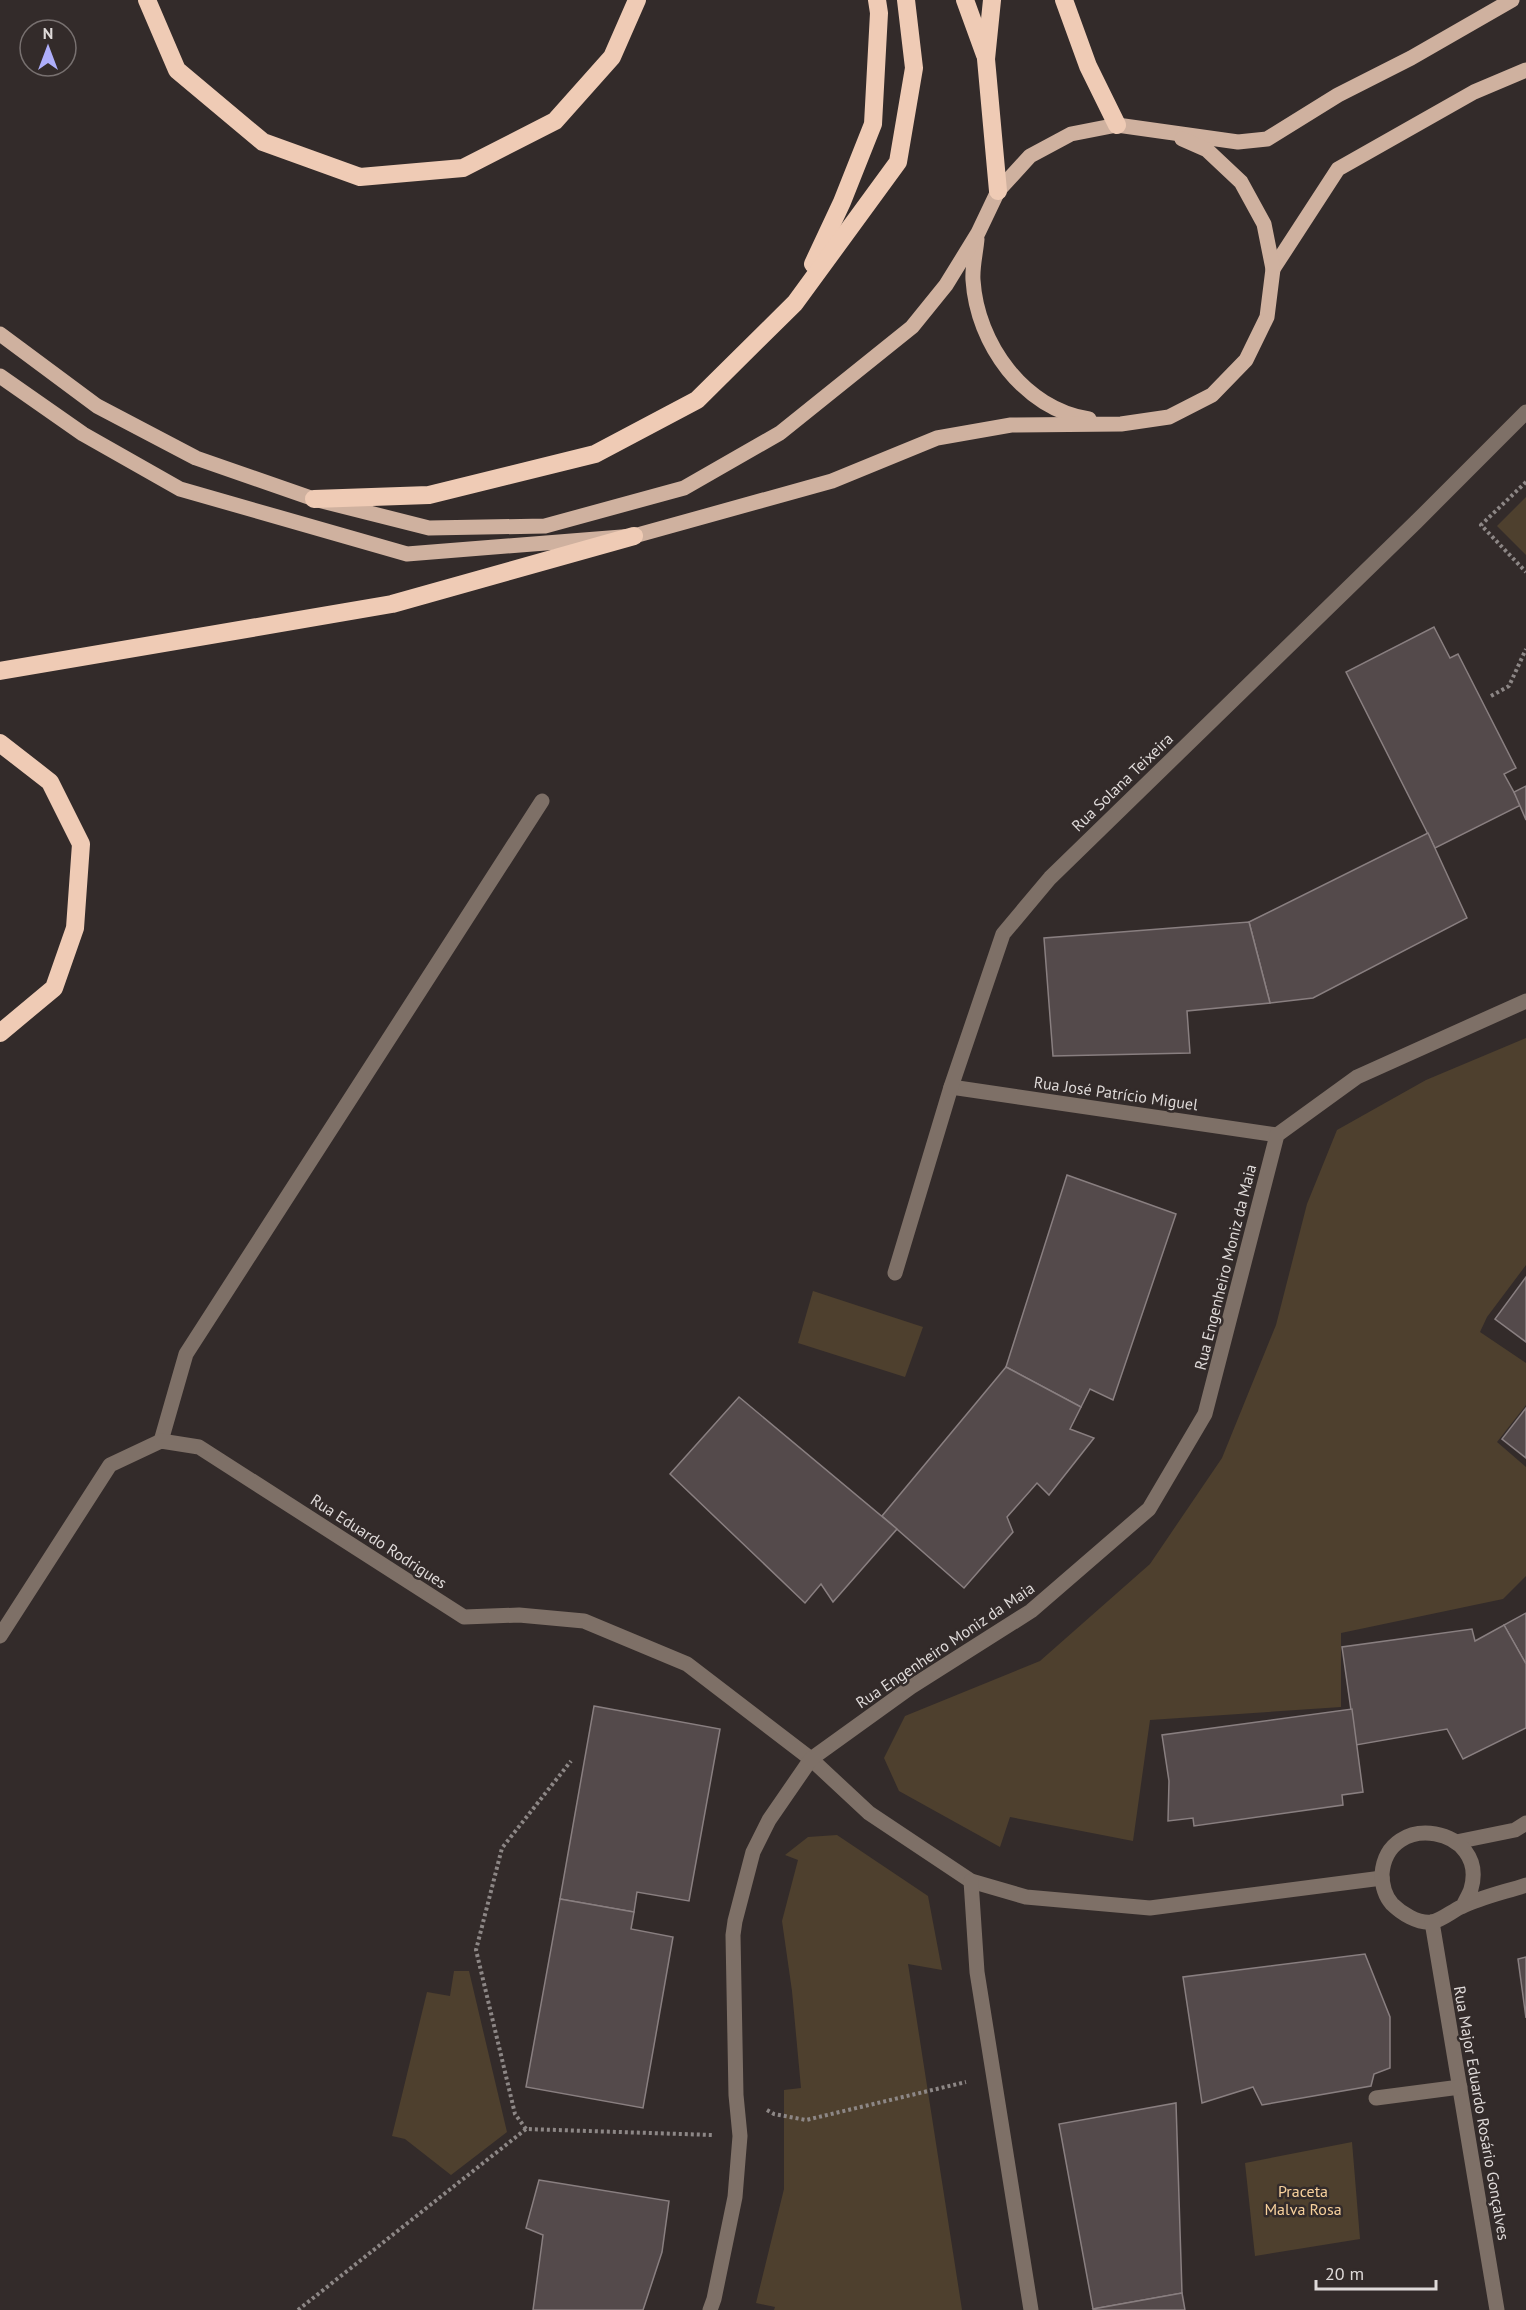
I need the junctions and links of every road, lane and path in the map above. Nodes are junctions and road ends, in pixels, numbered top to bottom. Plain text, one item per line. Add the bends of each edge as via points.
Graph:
1 (147, 0) edge
2 (637, 0) edge
3 (876, 0) edge
4 (906, 0) edge
5 (965, 0) edge
6 (992, 0) edge
7 (1064, 0) edge
8 (1512, 0) edge
9 (986, 59) junction
10 (1526, 70) edge
11 (1117, 125) junction
12 (1164, 131) junction
13 (998, 191) junction
14 (978, 233) junction
15 (1273, 269) junction
16 (795, 303) junction
17 (0, 334) edge
18 (0, 376) edge
19 (1526, 412) edge
20 (1121, 424) junction
21 (1526, 482) edge
22 (314, 499) junction
23 (634, 536) junction
24 (1526, 572) edge
25 (1526, 649) edge
26 (0, 671) edge
27 (1491, 696) dead end
28 (0, 743) edge
29 (542, 801) dead end
30 (1526, 1001) edge
31 (0, 1032) edge
32 (951, 1086) junction
33 (1277, 1134) junction
34 (895, 1273) dead end
35 (161, 1441) junction
36 (0, 1636) edge
37 (811, 1759) junction
38 (571, 1761) dead end
39 (1526, 1823) edge
40 (1456, 1842) junction
41 (1382, 1878) junction
42 (971, 1881) junction
43 (1526, 1885) edge
44 (1463, 1906) junction
45 (1432, 1922) junction
46 (994, 2076) junction
47 (1460, 2087) junction
48 (736, 2095) junction
49 (1376, 2098) dead end
50 (526, 2129) junction
51 (740, 2136) junction
52 (298, 2310) edge
53 (710, 2310) edge
54 (1031, 2310) edge
55 (1497, 2310) edge

1 - 2 highway via 177,70 263,142 360,177 463,168 555,121 612,57
3 - 16 highway via 879,13 873,124
4 - 16 highway via 914,68 898,162
5 - 9 highway
6 - 9 highway
7 - 11 highway via 1088,66
8 - 12 main road via 1338,95 1267,139 1238,142
9 - 13 highway
10 - 15 main road via 1474,92 1338,169
11 - 12 main road
11 - 13 main road via 1071,134 1030,156
12 - 15 main road via 1207,150 1241,182 1264,224
13 - 14 main road
14 - 20 main road via 972,279 981,324 1002,364 1035,396 1076,417
14 - 22 main road via 946,285 912,327 780,433 684,488 545,526 429,528
15 - 20 main road via 1267,317 1246,360 1212,395 1169,417
16 - 22 highway via 697,400 595,454 429,495
17 - 22 main road via 97,406 196,458
18 - 23 main road via 84,434 180,489 407,554
19 - 32 street, Rua Solana Teixeira via 1050,878 1003,934
20 - 23 main road via 1011,425 937,438 832,481
21 - 24 path via 1481,525
23 - 26 highway via 392,604
25 - 27 path via 1509,687
28 - 31 highway via 50,782 81,844 75,928 54,988
29 - 35 street via 186,1354
30 - 33 street via 1358,1077
32 - 33 street, Rua José Patrício Miguel
32 - 34 street, Rua Solana Teixeira
33 - 37 street, Rua Engenheiro Moniz da Maia via 1205,1414 1149,1509 1031,1611 911,1687
35 - 36 street via 110,1465
35 - 37 street, Rua Eduardo Rodrigues via 199,1447 464,1617 519,1615 584,1621 687,1664
37 - 42 street, Rua Eduardo Rodrigues via 869,1813
37 - 48 street, Rua Engenheiro Moniz da Maia via 769,1820 753,1852 735,1921
38 - 50 path via 502,1848 476,1950 515,2114
39 - 40 street via 1515,1830
40 - 41 street via 1423,1832 1405,1837 1384,1863
40 - 44 street via 1468,1857 1473,1873
41 - 42 street, Rua Eduardo Rodrigues via 1150,1908 1026,1897
41 - 45 street via 1386,1898 1399,1912
42 - 46 street via 977,1972
43 - 44 street
44 - 45 street
45 - 47 street, Rua Major Eduardo Rosário Gonçalves
46 - 48 path via 806,2120 774,2114
46 - 54 street
47 - 49 street
47 - 55 street, Rua Major Eduardo Rosário Gonçalves
48 - 51 street, Rua Engenheiro Moniz da Maia
50 - 51 path
50 - 52 path
51 - 53 street, Rua Engenheiro Moniz da Maia via 735,2197

